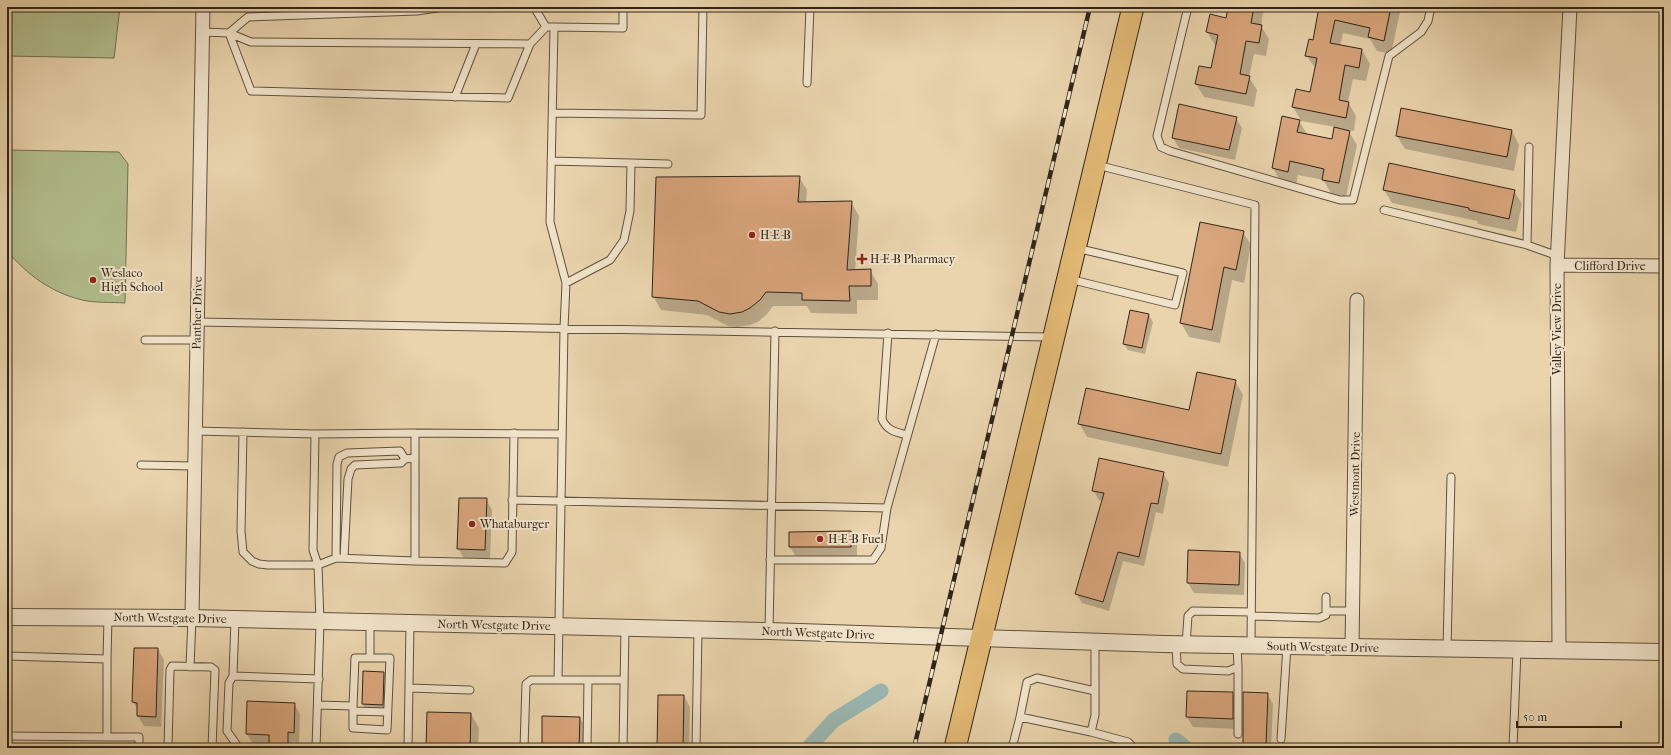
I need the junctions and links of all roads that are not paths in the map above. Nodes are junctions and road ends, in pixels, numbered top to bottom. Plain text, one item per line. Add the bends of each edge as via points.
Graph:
1 (203, 7) edge
2 (444, 7) edge
3 (534, 7) edge
4 (624, 7) edge
5 (704, 7) edge
6 (810, 7) edge
7 (1133, 7) edge
8 (1188, 7) edge
9 (1431, 7) edge
10 (1570, 7) edge
11 (546, 27) junction
12 (554, 27) junction
13 (202, 32) junction
14 (229, 33) junction
15 (476, 44) junction
16 (530, 44) junction
17 (808, 83) dead end
18 (455, 97) junction
19 (553, 113) junction
20 (1529, 147) dead end
21 (551, 162) junction
22 (631, 164) junction
23 (668, 164) dead end
24 (1095, 165) junction
25 (1384, 210) dead end
26 (1527, 245) junction
27 (1075, 248) junction
28 (1557, 260) junction
29 (1664, 266) edge
30 (1067, 278) junction
31 (566, 283) junction
32 (1357, 300) dead end
33 (197, 322) junction
34 (564, 328) junction
35 (775, 331) junction
36 (888, 333) junction
37 (936, 334) junction
38 (1053, 337) junction
39 (145, 340) dead end
40 (197, 340) junction
41 (195, 431) junction
42 (243, 432) junction
43 (415, 433) junction
44 (514, 433) junction
45 (315, 434) junction
46 (562, 434) junction
47 (907, 435) junction
48 (415, 458) junction
49 (405, 459) junction
50 (141, 465) dead end
51 (194, 466) junction
52 (1451, 477) dead end
53 (512, 500) junction
54 (561, 501) junction
55 (771, 506) junction
56 (886, 508) junction
57 (336, 558) junction
58 (344, 558) junction
59 (770, 560) junction
60 (415, 561) junction
61 (318, 566) junction
62 (1326, 597) dead end
63 (1326, 611) junction
64 (1352, 611) junction
65 (1251, 614) junction
66 (7, 616) edge
67 (108, 618) junction
68 (192, 618) junction
69 (235, 620) junction
70 (320, 622) junction
71 (370, 623) junction
72 (410, 624) junction
73 (560, 627) junction
74 (625, 628) junction
75 (698, 630) junction
76 (769, 631) junction
77 (981, 639) junction
78 (1095, 642) junction
79 (1181, 645) junction
80 (1244, 646) junction
81 (1287, 646) junction
82 (1352, 648) junction
83 (1447, 649) junction
84 (1517, 650) junction
85 (1559, 651) junction
86 (1664, 652) edge
87 (7, 656) edge
88 (370, 658) junction
89 (108, 660) junction
90 (190, 666) junction
91 (1238, 667) junction
92 (233, 676) junction
93 (319, 679) junction
94 (558, 680) junction
95 (588, 680) junction
96 (624, 680) junction
97 (409, 688) junction
98 (470, 690) dead end
99 (1096, 691) junction
100 (318, 705) junction
101 (353, 708) junction
102 (388, 712) junction
103 (1020, 717) junction
104 (1091, 732) junction
105 (1238, 734) dead end
106 (7, 736) edge
107 (107, 737) junction
108 (1281, 739) dead end
109 (1128, 745) edge
110 (139, 748) edge
111 (168, 748) edge
112 (212, 748) edge
113 (239, 748) edge
114 (316, 748) edge
115 (408, 748) edge
116 (524, 748) edge
117 (587, 748) edge
118 (623, 748) edge
119 (696, 748) edge
120 (955, 748) edge
121 (1012, 748) edge
122 (1134, 748) edge
123 (1513, 748) edge

1 - 13 street, Panther Drive
2 - 14 lane via 417,11 248,17
3 - 11 lane
4 - 12 lane via 623,28
5 - 19 lane via 701,115
6 - 17 lane
7 - 24 main road
8 - 9 lane via 1157,136 1161,147 1340,200 1353,200 1389,56 1421,32 1428,21
10 - 28 street, Valley View Drive
11 - 12 lane
11 - 16 lane
12 - 19 lane
13 - 14 lane
13 - 33 street, Panther Drive
14 - 15 lane via 251,42
14 - 18 lane via 251,91
15 - 16 lane
15 - 18 lane
16 - 18 lane via 508,98
19 - 21 lane
20 - 26 lane
21 - 22 lane
21 - 31 lane via 550,222
22 - 23 lane
22 - 31 lane via 630,211 624,240 610,260
24 - 27 main road
24 - 65 lane via 1255,205
25 - 26 lane
26 - 28 lane
27 - 30 main road
27 - 30 lane via 1183,273 1175,305
28 - 29 street, Clifford Drive
28 - 85 street, Valley View Drive
30 - 38 main road
31 - 34 lane
32 - 64 street, Westmont Drive
33 - 34 lane
33 - 40 street, Panther Drive
34 - 35 lane
34 - 46 lane
35 - 36 lane
35 - 55 lane
36 - 37 lane
36 - 47 lane via 882,419 890,430
37 - 38 lane
37 - 47 lane
38 - 77 main road
39 - 40 lane
40 - 41 street, Panther Drive
41 - 42 lane
41 - 51 street, Panther Drive
42 - 45 lane
42 - 61 lane via 243,552 259,564
43 - 44 lane
43 - 45 lane
43 - 48 lane
44 - 46 lane
44 - 53 lane
45 - 61 lane via 313,550
46 - 54 lane
47 - 56 lane
48 - 49 lane
48 - 60 lane
49 - 57 lane via 400,452 347,453 339,457
49 - 58 lane via 401,463 355,465 351,469 348,479
50 - 51 lane
51 - 68 street, Panther Drive
52 - 83 lane
53 - 54 lane
53 - 60 lane via 512,552 505,563
54 - 55 lane
54 - 73 lane
55 - 56 lane
55 - 59 lane
56 - 59 lane via 880,548 873,560
57 - 58 lane
57 - 61 lane
58 - 60 lane
59 - 76 lane
61 - 70 lane
62 - 63 lane
63 - 64 lane
63 - 65 lane via 1326,615 1319,618
64 - 82 street, Westmont Drive
65 - 79 lane via 1193,611 1188,616
65 - 80 lane
66 - 67 street, North Westgate Drive
67 - 68 street, North Westgate Drive
67 - 89 lane
68 - 69 street, North Westgate Drive
68 - 90 lane
69 - 70 street, North Westgate Drive
69 - 92 lane
70 - 71 street, North Westgate Drive
70 - 93 lane
71 - 72 street, North Westgate Drive
71 - 88 lane
72 - 73 street, North Westgate Drive
72 - 97 lane
73 - 74 street, North Westgate Drive
73 - 94 lane
74 - 75 street, North Westgate Drive
74 - 96 lane
75 - 76 street, North Westgate Drive
75 - 119 lane
76 - 77 street, North Westgate Drive
77 - 78 street, South Westgate Drive
77 - 120 main road
78 - 79 street, South Westgate Drive
78 - 99 lane
79 - 80 street, South Westgate Drive
79 - 91 lane via 1177,664 1182,669 1228,670
80 - 81 street, South Westgate Drive
80 - 91 lane
81 - 82 street, South Westgate Drive
81 - 108 lane
82 - 83 street, South Westgate Drive
83 - 84 street, South Westgate Drive
84 - 85 street, South Westgate Drive
84 - 123 lane
85 - 86 street, South Westgate Drive
87 - 89 lane
88 - 101 lane via 355,658
88 - 102 lane via 390,658
89 - 107 lane
90 - 111 lane via 172,666 170,670
90 - 112 lane via 211,667 214,670
91 - 105 lane
92 - 93 lane
92 - 113 lane via 229,683 227,731
93 - 100 lane
94 - 95 lane
94 - 116 lane via 531,680 526,684
95 - 96 lane
95 - 117 lane
96 - 118 lane
97 - 98 lane
97 - 115 lane
99 - 103 lane via 1037,678 1027,682
99 - 104 lane
100 - 101 lane
100 - 114 lane
101 - 102 lane
101 - 102 lane via 353,728 387,730
103 - 104 lane
103 - 121 lane
104 - 109 lane
106 - 107 lane
107 - 110 lane via 139,737
109 - 122 lane

